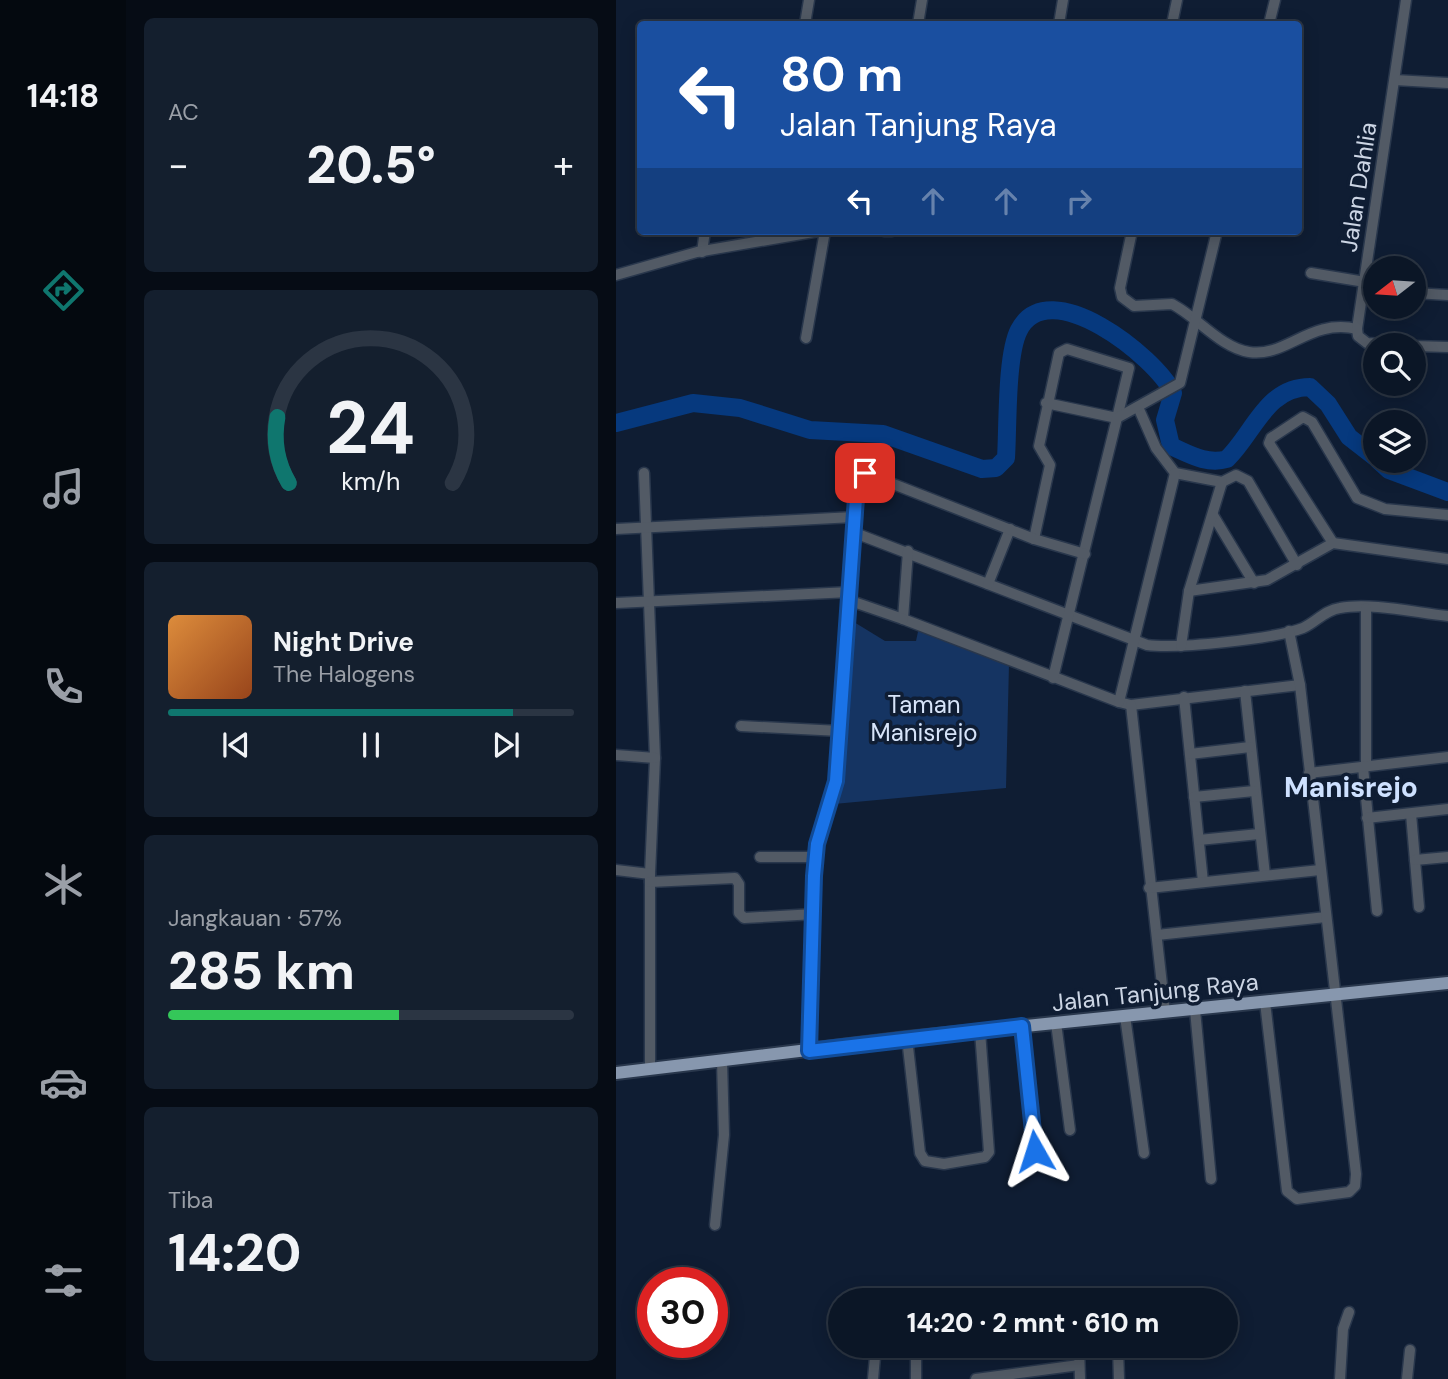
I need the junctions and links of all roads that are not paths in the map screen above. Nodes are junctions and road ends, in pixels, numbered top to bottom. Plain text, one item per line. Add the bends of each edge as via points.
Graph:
1 (809, 0) edge
2 (922, 0) edge
3 (1063, 0) edge
4 (1177, 0) edge
5 (1275, 0) edge
6 (1406, 0) edge
7 (806, 21) edge
8 (918, 21) edge
9 (1060, 21) edge
10 (1173, 21) edge
11 (1270, 21) edge
12 (1395, 80) junction
13 (1448, 83) edge
14 (704, 235) edge
15 (797, 235) edge
16 (824, 235) edge
17 (1131, 235) edge
18 (1216, 235) edge
19 (702, 252) junction
20 (1369, 256) edge
21 (1311, 273) dead end
22 (616, 275) edge
23 (1363, 286) edge
24 (1363, 292) edge
25 (1426, 294) edge
26 (1448, 295) edge
27 (1194, 322) junction
28 (1357, 329) junction
29 (806, 338) dead end
30 (1363, 341) edge
31 (1426, 346) edge
32 (1448, 347) edge
33 (1046, 402) junction
34 (1138, 407) junction
35 (1117, 418) junction
36 (644, 473) dead end
37 (1175, 473) junction
38 (1222, 482) junction
39 (1213, 515) junction
40 (1448, 515) edge
41 (855, 517) junction
42 (646, 528) junction
43 (616, 529) edge
44 (1010, 529) junction
45 (855, 533) junction
46 (1034, 539) junction
47 (1333, 543) junction
48 (908, 551) junction
49 (1085, 554) junction
50 (1448, 559) edge
51 (1297, 565) junction
52 (1254, 583) junction
53 (988, 584) junction
54 (1189, 591) junction
55 (849, 596) junction
56 (651, 601) junction
57 (616, 603) edge
58 (1366, 608) junction
59 (1071, 615) junction
60 (1448, 615) edge
61 (903, 619) junction
62 (1289, 631) junction
63 (1135, 641) junction
64 (1181, 646) junction
65 (1053, 678) junction
66 (1300, 685) junction
67 (1245, 691) junction
68 (1184, 697) junction
69 (1119, 702) junction
70 (1131, 705) junction
71 (741, 726) dead end
72 (840, 731) junction
73 (1250, 747) junction
74 (1190, 754) junction
75 (616, 755) edge
76 (1448, 757) edge
77 (655, 758) junction
78 (1364, 767) junction
79 (1310, 774) junction
80 (1254, 791) junction
81 (1194, 797) junction
82 (1448, 809) edge
83 (1410, 814) junction
84 (1367, 818) junction
85 (1259, 834) junction
86 (1199, 840) junction
87 (1448, 856) edge
88 (760, 857) dead end
89 (816, 857) junction
90 (1415, 860) junction
91 (616, 870) edge
92 (1320, 870) junction
93 (1265, 875) junction
94 (650, 878) junction
95 (1203, 882) junction
96 (1149, 888) junction
97 (1419, 907) dead end
98 (1377, 911) dead end
99 (815, 914) junction
100 (1326, 917) junction
101 (1157, 935) junction
102 (1448, 983) edge
103 (1335, 995) junction
104 (1265, 1002) junction
105 (1195, 1010) junction
106 (1166, 1012) junction
107 (1125, 1016) junction
108 (1056, 1023) junction
109 (1022, 1026) junction
110 (980, 1031) junction
111 (907, 1038) junction
112 (809, 1051) junction
113 (722, 1061) junction
114 (650, 1069) junction
115 (616, 1073) edge
116 (1070, 1130) dead end
117 (1035, 1151) dead end
118 (1144, 1153) dead end
119 (1211, 1179) dead end
120 (715, 1225) dead end
121 (1349, 1312) dead end
122 (1410, 1350) dead end
123 (875, 1358) edge
124 (916, 1358) edge
125 (1079, 1358) edge
126 (1118, 1358) edge
127 (1079, 1365) junction
128 (873, 1379) edge
129 (916, 1379) edge
130 (976, 1379) edge
131 (1080, 1379) edge
132 (1119, 1379) edge
133 (1340, 1379) edge
134 (1407, 1379) edge

1 - 7 street
2 - 8 street
3 - 9 street
4 - 10 street
5 - 11 street
6 - 12 street, Jalan Dahlia
12 - 13 street
12 - 20 street, Jalan Dahlia
14 - 19 street
15 - 19 street
16 - 29 street
17 - 27 street via 1122,297 1134,306 1172,304
18 - 27 street
19 - 22 street
21 - 23 street
24 - 28 street, Jalan Dahlia
25 - 26 street
27 - 28 street via 1242,350 1258,353 1327,326
27 - 34 street via 1181,383
28 - 30 street
31 - 32 street
33 - 35 street
33 - 35 street via 1059,353 1067,349 1129,368
33 - 46 street via 1040,446 1049,468
34 - 35 street
34 - 37 street via 1156,448
35 - 49 street
36 - 42 street
37 - 38 street
37 - 63 street
38 - 39 street
38 - 51 street via 1236,475 1248,481
39 - 52 street
39 - 54 street
40 - 47 street via 1385,509 1357,498 1312,422 1303,417 1269,443
41 - 42 street
41 - 44 street via 857,484 865,473
41 - 45 street
42 - 43 street
42 - 56 street
44 - 46 street
44 - 53 street
45 - 48 street
45 - 55 street
46 - 49 street
47 - 50 street
47 - 51 street
48 - 53 street
48 - 61 street
49 - 59 street
51 - 52 street
52 - 54 street
53 - 59 street
54 - 64 street
55 - 56 street
55 - 61 street
55 - 72 street
56 - 57 street
56 - 77 street
58 - 60 street
58 - 62 street via 1330,610
58 - 78 street
59 - 63 street
59 - 65 street
61 - 65 street
62 - 64 street
62 - 66 street
63 - 64 street
63 - 69 street
65 - 69 street
66 - 67 street
66 - 79 street
67 - 68 street
67 - 73 street
68 - 70 street
68 - 74 street
69 - 70 street
70 - 96 street
71 - 72 street
72 - 89 street via 836,781
73 - 74 street
73 - 80 street
74 - 81 street
75 - 77 street
76 - 78 street
77 - 94 street
78 - 79 street
78 - 84 street
79 - 92 street
80 - 81 street
80 - 85 street
81 - 86 street
82 - 83 street
83 - 84 street
83 - 90 street
84 - 98 street
85 - 86 street
85 - 93 street
86 - 95 street
87 - 90 street
88 - 89 street
89 - 99 street
90 - 97 street
91 - 94 street
92 - 93 street
92 - 100 street
93 - 95 street
94 - 99 street via 735,878 739,913 744,918
94 - 114 street
95 - 96 street
96 - 101 street
99 - 112 street
100 - 101 street
100 - 103 street
101 - 106 street
102 - 103 main road, Jalan Tanjung Raya
103 - 104 main road, Jalan Tanjung Raya
103 - 104 street via 1355,1185 1349,1192 1301,1199 1289,1195
104 - 105 main road, Jalan Tanjung Raya
105 - 106 main road, Jalan Tanjung Raya
105 - 119 street
106 - 107 main road, Jalan Tanjung Raya
107 - 108 main road, Jalan Tanjung Raya
107 - 118 street
108 - 109 main road, Jalan Tanjung Raya
108 - 116 street
109 - 110 main road, Jalan Tanjung Raya
109 - 117 street
110 - 111 main road, Jalan Tanjung Raya
110 - 111 street via 989,1152 985,1157 944,1164 925,1161 920,1153
111 - 112 main road, Jalan Tanjung Raya
112 - 113 main road, Jalan Tanjung Raya
113 - 114 main road, Jalan Tanjung Raya
113 - 120 street via 724,1135
114 - 115 main road, Jalan Tanjung Raya
121 - 133 street via 1343,1329
122 - 134 street
123 - 128 street
124 - 129 street
125 - 127 street
126 - 132 street
127 - 130 street
127 - 131 street

